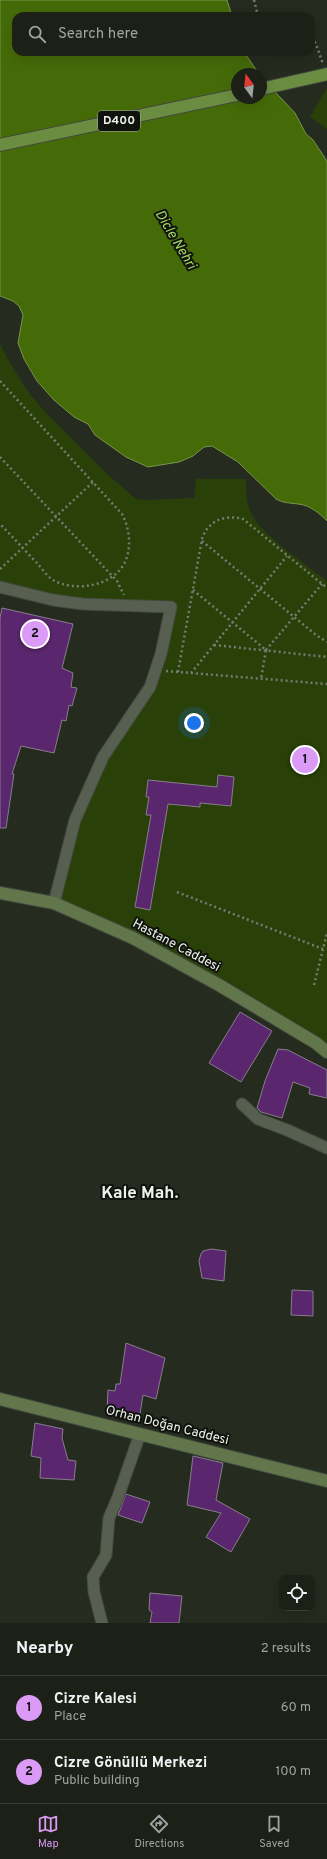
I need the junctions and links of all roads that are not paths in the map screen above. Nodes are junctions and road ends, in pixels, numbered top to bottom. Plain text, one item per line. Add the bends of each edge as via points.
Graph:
1 (327, 74) edge
2 (267, 88) edge
3 (231, 96) edge
4 (0, 145) edge
5 (0, 587) edge
6 (0, 893) edge
7 (54, 903) junction
8 (327, 1052) edge
9 (242, 1104) dead end
10 (327, 1148) edge
11 (0, 1399) edge
12 (140, 1434) junction
13 (327, 1481) edge
14 (102, 1623) edge

1 - 2 main road
3 - 4 main road, D400
5 - 7 street via 53,600 83,604 171,607 161,654 150,687 103,757 75,820
6 - 7 street, Hastane Caddesi
7 - 8 street, Hastane Caddesi via 133,938 219,985
9 - 10 street via 258,1119
11 - 12 street, Orhan Doğan Caddesi
12 - 13 street, Orhan Doğan Caddesi
12 - 14 street via 109,1518 106,1555 93,1578

